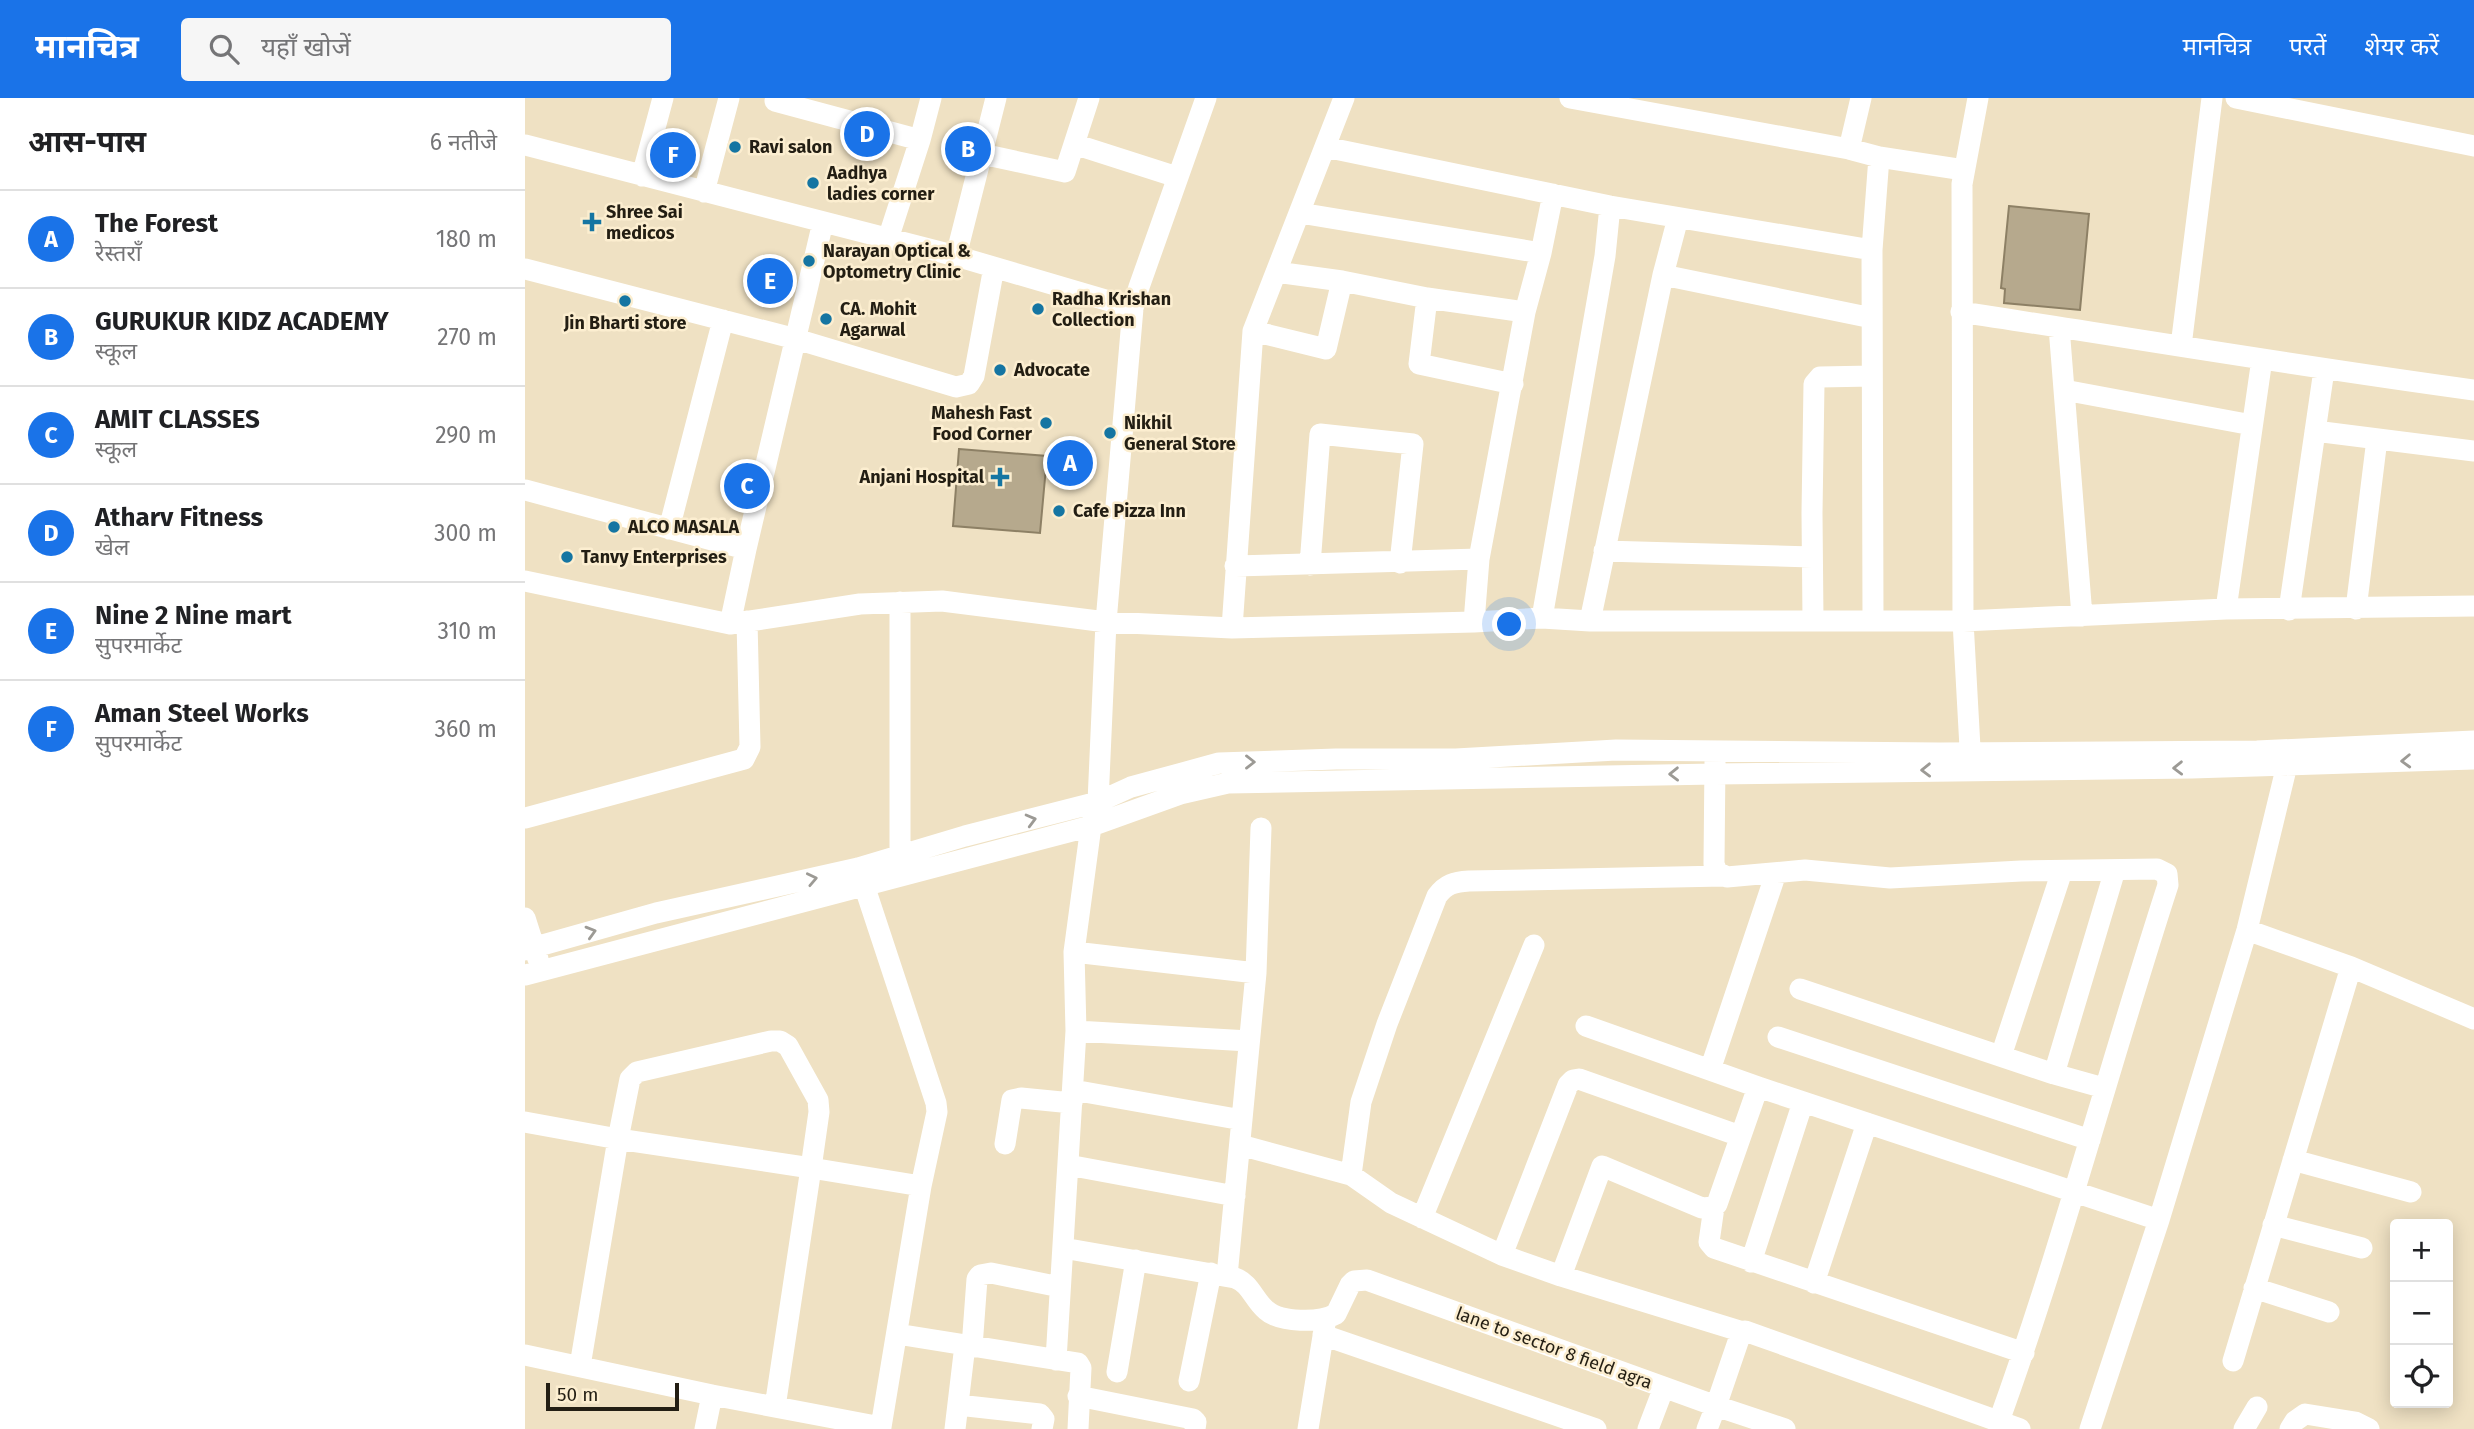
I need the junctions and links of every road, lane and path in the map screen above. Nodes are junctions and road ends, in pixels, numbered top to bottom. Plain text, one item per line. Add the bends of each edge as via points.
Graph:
1 (663, 98) edge
2 (729, 98) edge
3 (776, 98) edge
4 (932, 98) edge
5 (996, 98) edge
6 (1206, 98) edge
7 (1344, 98) edge
8 (1570, 98) edge
9 (1861, 98) edge
10 (1978, 98) edge
11 (2212, 98) edge
12 (2236, 98) edge
13 (1084, 99) edge
14 (842, 108) edge
15 (920, 140) junction
16 (1074, 144) junction
17 (525, 145) edge
18 (2474, 146) edge
19 (1325, 147) junction
20 (1849, 149) junction
21 (982, 154) junction
22 (1879, 157) junction
23 (1964, 170) junction
24 (642, 176) junction
25 (1177, 177) junction
26 (704, 192) junction
27 (1553, 194) junction
28 (1610, 206) junction
29 (1300, 213) junction
30 (1678, 218) junction
31 (823, 222) junction
32 (888, 239) junction
33 (1872, 250) junction
34 (1541, 253) junction
35 (956, 256) junction
36 (994, 267) junction
37 (525, 269) edge
38 (1276, 272) junction
39 (1663, 275) junction
40 (1342, 281) junction
41 (1427, 298) junction
42 (1133, 308) junction
43 (1525, 312) junction
44 (1961, 312) junction
45 (1872, 318) junction
46 (723, 320) junction
47 (2060, 327) junction
48 (1254, 331) junction
49 (796, 339) junction
50 (2181, 346) junction
51 (2262, 359) junction
52 (2324, 370) junction
53 (1872, 376) junction
54 (1513, 384) junction
55 (2064, 390) junction
56 (2474, 390) edge
57 (2252, 425) junction
58 (2315, 430) junction
59 (2377, 439) junction
60 (2474, 451) edge
61 (525, 490) edge
62 (669, 528) junction
63 (746, 549) junction
64 (1604, 551) junction
65 (1812, 557) junction
66 (1479, 559) junction
67 (1399, 563) junction
68 (1310, 565) junction
69 (1235, 566) junction
70 (525, 581) edge
71 (900, 603) junction
72 (2474, 607) edge
73 (2226, 609) junction
74 (2356, 609) junction
75 (2289, 610) junction
76 (2082, 616) junction
77 (1542, 618) junction
78 (1813, 620) junction
79 (1873, 620) junction
80 (1590, 621) junction
81 (1963, 621) junction
82 (738, 622) junction
83 (1106, 622) junction
84 (1474, 622) junction
85 (1232, 628) junction
86 (2474, 741) edge
87 (1715, 750) junction
88 (2474, 759) edge
89 (1971, 761) junction
90 (2287, 765) junction
91 (1714, 774) junction
92 (1098, 802) junction
93 (525, 818) edge
94 (1091, 826) junction
95 (1261, 828) dead end
96 (900, 856) junction
97 (2115, 870) junction
98 (2061, 871) junction
99 (1776, 873) junction
100 (1724, 876) junction
101 (864, 886) junction
102 (525, 918) edge
103 (2247, 930) junction
104 (1534, 945) dead end
105 (530, 949) edge
106 (1074, 952) junction
107 (2351, 967) junction
108 (533, 972) edge
109 (1256, 974) junction
110 (1800, 989) dead end
111 (2474, 1019) edge
112 (1585, 1026) dead end
113 (1076, 1031) junction
114 (1778, 1037) dead end
115 (1249, 1041) junction
116 (2001, 1056) junction
117 (1710, 1070) junction
118 (2055, 1074) junction
119 (1758, 1087) junction
120 (2104, 1088) junction
121 (1072, 1097) junction
122 (1803, 1102) junction
123 (1242, 1120) junction
124 (525, 1122) edge
125 (1867, 1123) junction
126 (1740, 1136) junction
127 (618, 1139) junction
128 (2090, 1140) junction
129 (1005, 1144) dead end
130 (1240, 1145) junction
131 (2293, 1160) junction
132 (1068, 1165) junction
133 (811, 1168) junction
134 (1350, 1175) junction
135 (921, 1186) junction
136 (2076, 1192) junction
137 (2411, 1192) dead end
138 (1235, 1196) junction
139 (1714, 1208) junction
140 (1422, 1218) junction
141 (2159, 1220) junction
142 (2273, 1225) junction
143 (1063, 1248) junction
144 (2362, 1248) dead end
145 (1502, 1255) junction
146 (1136, 1260) junction
147 (1751, 1262) junction
148 (1219, 1274) junction
149 (1561, 1276) junction
150 (1814, 1283) junction
151 (1060, 1287) junction
152 (2254, 1288) junction
153 (2329, 1312) dead end
154 (1324, 1327) junction
155 (1743, 1332) junction
156 (897, 1334) junction
157 (969, 1346) junction
158 (2024, 1353) junction
159 (525, 1355) edge
160 (1055, 1360) junction
161 (2233, 1361) dead end
162 (580, 1366) junction
163 (1117, 1372) dead end
164 (1189, 1381) dead end
165 (1664, 1387) junction
166 (712, 1395) junction
167 (1078, 1396) junction
168 (958, 1405) junction
169 (775, 1406) junction
170 (1716, 1406) junction
171 (2257, 1407) dead end
172 (1999, 1421) junction
173 (881, 1428) edge
174 (705, 1429) edge
175 (954, 1429) edge
176 (1042, 1429) edge
177 (1078, 1429) edge
178 (1195, 1429) edge
179 (1308, 1429) edge
180 (1596, 1429) edge
181 (1648, 1429) edge
182 (1707, 1429) edge
183 (1784, 1429) edge
184 (2020, 1429) edge
185 (2090, 1429) edge
186 (2244, 1429) edge
187 (2290, 1429) edge
188 (2369, 1429) edge

1 - 24 street
2 - 26 street
3 - 14 street
4 - 15 street
5 - 21 street
6 - 25 street
7 - 19 street
8 - 20 street
9 - 20 street
10 - 23 street
11 - 50 street
12 - 18 street
13 - 16 street
14 - 15 street
15 - 32 street
16 - 21 street via 1065,172
16 - 25 street
17 - 24 street
19 - 27 street
19 - 29 street
20 - 22 street
21 - 35 street
22 - 23 street
22 - 33 street
23 - 44 street
24 - 26 street
25 - 42 street
26 - 31 street
27 - 28 street
27 - 34 street
28 - 30 street
28 - 77 street
29 - 34 street
29 - 38 street
30 - 33 street
30 - 39 street
31 - 32 street
31 - 49 street
32 - 35 street
33 - 45 street
34 - 43 street
35 - 36 street
36 - 42 street
36 - 49 street via 974,376 964,387
37 - 46 street
38 - 40 street
38 - 48 street
39 - 45 street
39 - 64 street
40 - 41 street
40 - 48 street via 1325,349
41 - 43 street
41 - 54 street via 1419,364
42 - 83 street
43 - 54 street
44 - 47 street
44 - 81 street
45 - 53 street
46 - 49 street
46 - 62 street
47 - 50 street
47 - 55 street
48 - 69 street
49 - 63 street
50 - 51 street
51 - 52 street
51 - 57 street
52 - 56 street
52 - 58 street
53 - 65 street via 1820,377 1814,384
53 - 79 street
54 - 66 street
55 - 57 street
55 - 76 street
57 - 73 street
58 - 59 street
58 - 75 street
59 - 60 street
59 - 74 street
61 - 62 street
62 - 63 street
63 - 82 street
64 - 65 street
64 - 80 street
65 - 78 street
66 - 67 street
66 - 84 street
67 - 68 street
67 - 68 street via 1413,444 1320,434
68 - 69 street
69 - 85 street
70 - 82 street
71 - 82 street via 860,604
71 - 83 street via 942,601
71 - 96 street
72 - 74 street
73 - 75 street
73 - 76 street
74 - 75 street
76 - 81 street
77 - 80 street
77 - 84 street
78 - 79 street
78 - 80 street
79 - 81 street
81 - 89 street
82 - 93 street via 750,747 744,760
83 - 85 street
83 - 92 street
84 - 85 street
86 - 89 street
87 - 89 street
87 - 91 street
92 -> 87 street via 1219,763
88 -> 90 street
90 -> 89 street
89 -> 91 street
90 - 103 street
91 -> 94 street via 1248,781 1180,794
91 - 100 street via 1714,864
92 - 94 street
96 -> 92 street
94 - 101 street
94 - 106 street
95 - 109 street
105 -> 96 street via 656,913
97 - 98 street
97 - 118 street
97 - 120 street via 2157,869 2169,879
98 - 99 street via 1890,878 1814,870
98 - 116 street
99 - 100 street
99 - 117 street
100 - 134 street via 1469,881 1442,889 1361,1102
101 - 108 street
101 - 135 street via 936,1103
102 - 105 street
103 - 107 street
103 - 141 street
104 - 140 street
105 - 108 street
106 - 109 street
106 - 113 street
107 - 111 street
107 - 131 street
109 - 115 street
110 - 116 street
112 - 117 street
113 - 115 street
113 - 121 street
114 - 128 street
115 - 123 street
116 - 118 street
117 - 119 street
118 - 120 street
119 - 122 street
119 - 126 street
120 - 128 street
121 - 123 street
121 - 129 street via 1011,1100
121 - 132 street
122 - 125 street
122 - 147 street
123 - 130 street
124 - 127 street
125 - 136 street
125 - 150 street
126 - 139 street
126 - 145 street via 1573,1080
127 - 133 street
127 - 133 street via 630,1079 637,1072 780,1041 788,1046 818,1100
127 - 162 street
128 - 136 street
130 - 134 street
130 - 138 street
131 - 137 street
131 - 142 street
132 - 138 street
132 - 143 street
133 - 135 street
133 - 169 street
134 - 140 street
135 - 156 street
136 - 141 street
136 - 158 street
138 - 148 street
139 - 147 street via 1710,1245
139 - 149 street via 1702,1208 1602,1166
140 - 145 street
141 - 185 street
142 - 144 street
142 - 152 street
143 - 146 street
143 - 151 street
145 - 149 street
146 - 148 street
146 - 163 street
147 - 150 street
148 - 154 street via 1245,1282 1272,1315 1316,1321
148 - 164 street
149 - 155 street
150 - 158 street
151 - 157 street via 991,1273 980,1275
151 - 160 street
152 - 153 street
152 - 161 street
154 - 165 street, lane to sector 8 field agra via 1340,1310 1350,1284 1367,1280
154 - 179 street
154 - 180 street
155 - 170 street
155 - 172 street
156 - 157 street
156 - 173 street
157 - 160 street
157 - 168 street
158 - 172 street
159 - 162 street
160 - 167 street via 1080,1365
162 - 166 street
165 - 170 street, lane to sector 8 field agra
165 - 181 street
166 - 169 street
166 - 174 street
167 - 177 street
167 - 178 street via 1193,1419
168 - 175 street
168 - 176 street via 1040,1413
169 - 173 street
170 - 182 street
170 - 183 street, lane to sector 8 field agra
171 - 186 street
172 - 184 street
187 - 188 street via 2305,1414 2355,1422

